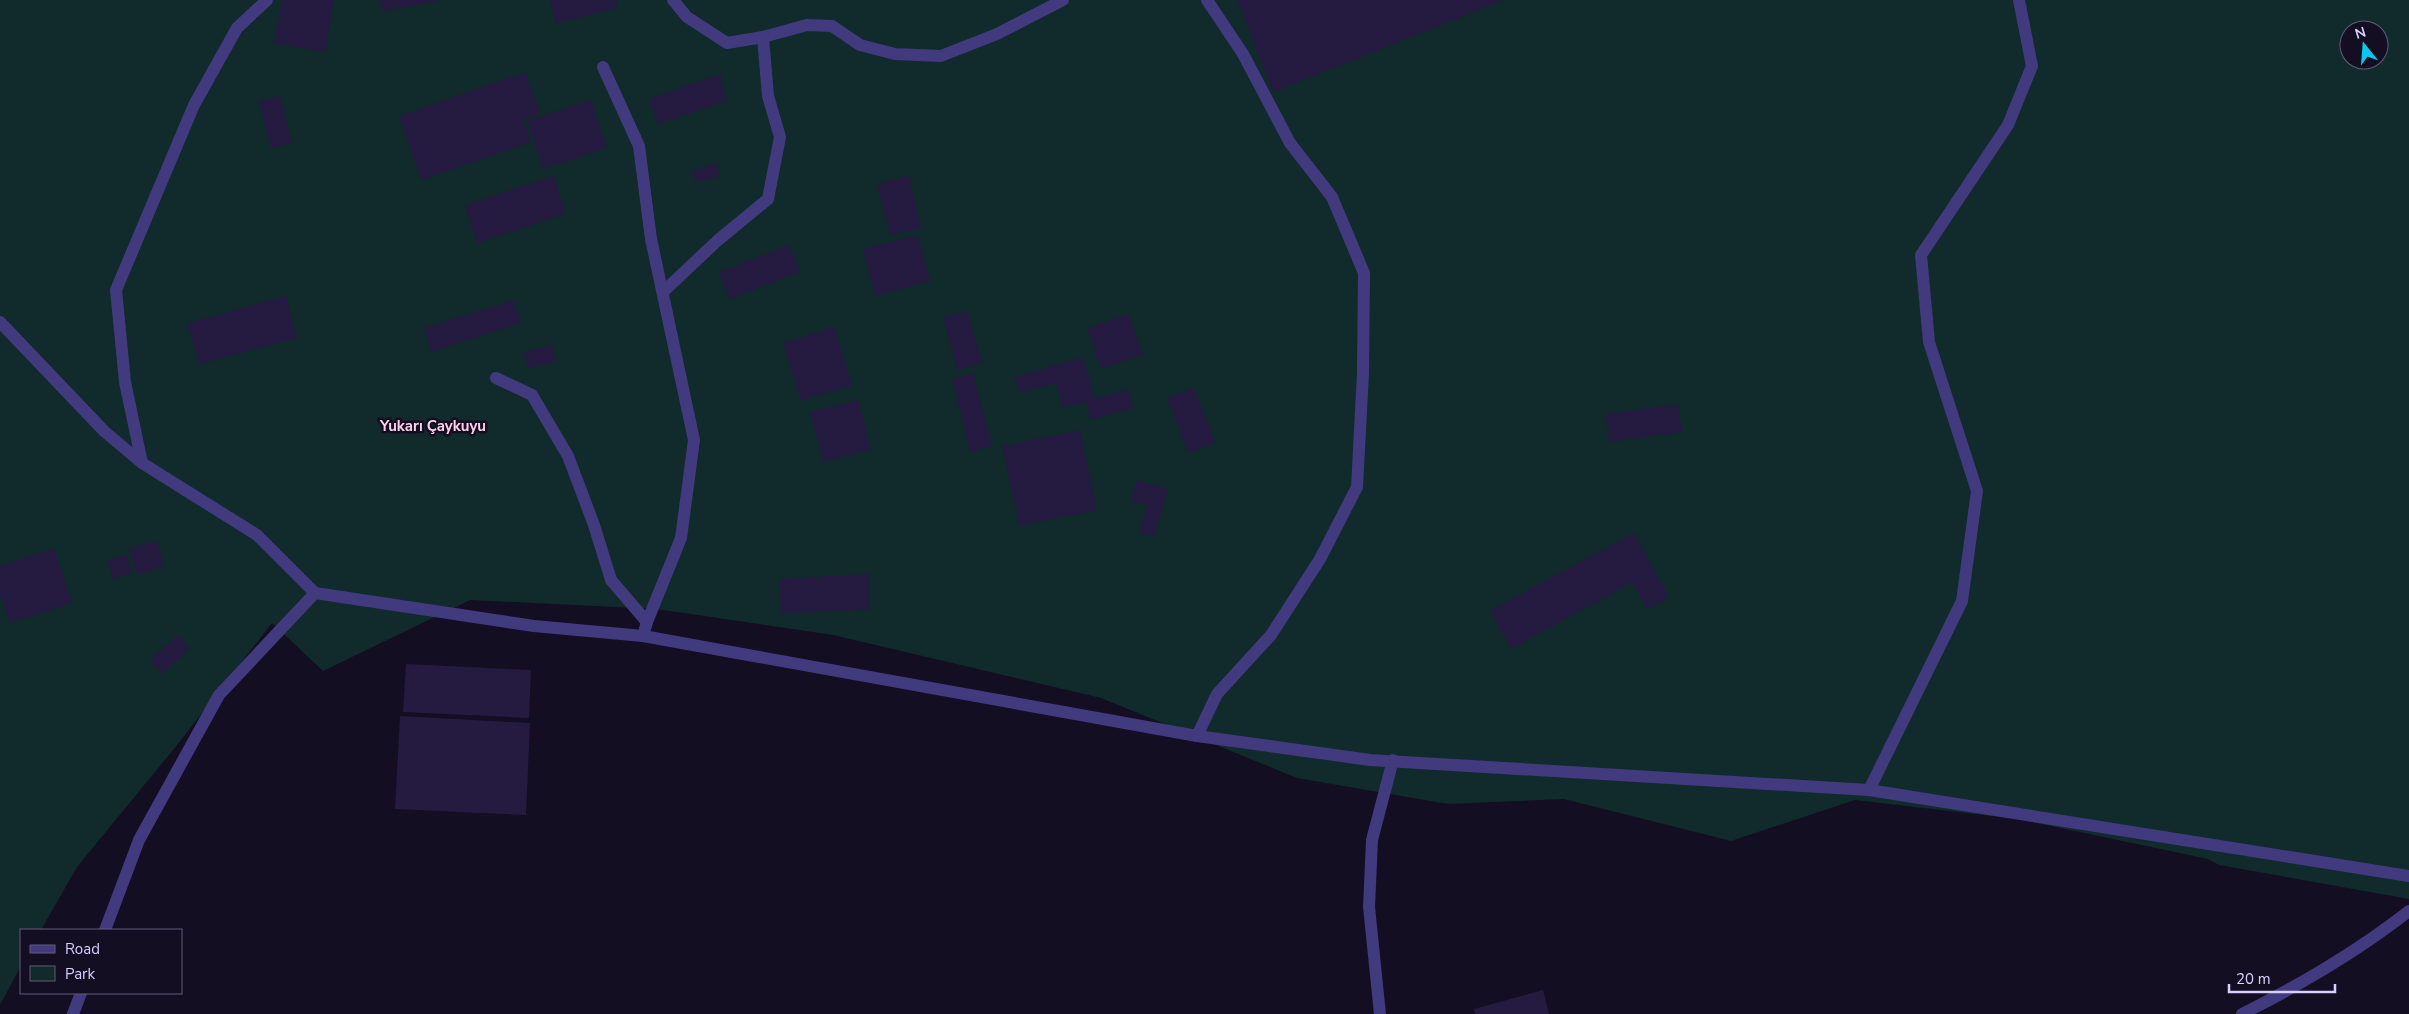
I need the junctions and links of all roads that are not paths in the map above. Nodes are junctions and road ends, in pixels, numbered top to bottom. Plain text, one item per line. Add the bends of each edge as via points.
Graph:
1 (267, 0) edge
2 (673, 0) edge
3 (1063, 0) edge
4 (1207, 0) edge
5 (2019, 0) edge
6 (763, 37) junction
7 (603, 67) dead end
8 (663, 292) junction
9 (2, 326) edge
10 (496, 378) dead end
11 (142, 463) junction
12 (315, 593) junction
13 (647, 622) junction
14 (644, 636) junction
15 (1197, 736) junction
16 (1393, 760) junction
17 (1869, 790) junction
18 (2409, 876) edge
19 (2409, 911) edge
20 (105, 929) edge
21 (81, 994) edge
22 (73, 1014) edge
23 (1380, 1014) edge
24 (2242, 1014) edge

1 - 11 street via 236,28 194,104 116,290 125,382
2 - 6 street via 687,16 727,43
3 - 6 street via 997,34 941,56 895,54 860,45 832,26 807,25
4 - 15 street via 1243,54 1290,143 1332,198 1364,273 1363,372 1357,487 1320,559 1271,635 1217,694
5 - 17 street via 2032,66 2008,125 1921,255 1930,342 1977,491 1962,601
6 - 8 street via 768,96 780,136 768,199
7 - 8 street via 639,146 651,239
8 - 13 street via 694,440 682,538
9 - 11 street via 104,431
10 - 13 street via 532,395 568,456 611,580
11 - 12 street via 257,535
12 - 14 street via 534,626
12 - 20 street via 219,695 139,840
13 - 14 street
14 - 15 street
15 - 16 street via 1370,760
16 - 17 street
16 - 23 street via 1372,840 1369,907
17 - 18 street
19 - 24 street via 2286,992
21 - 22 street

